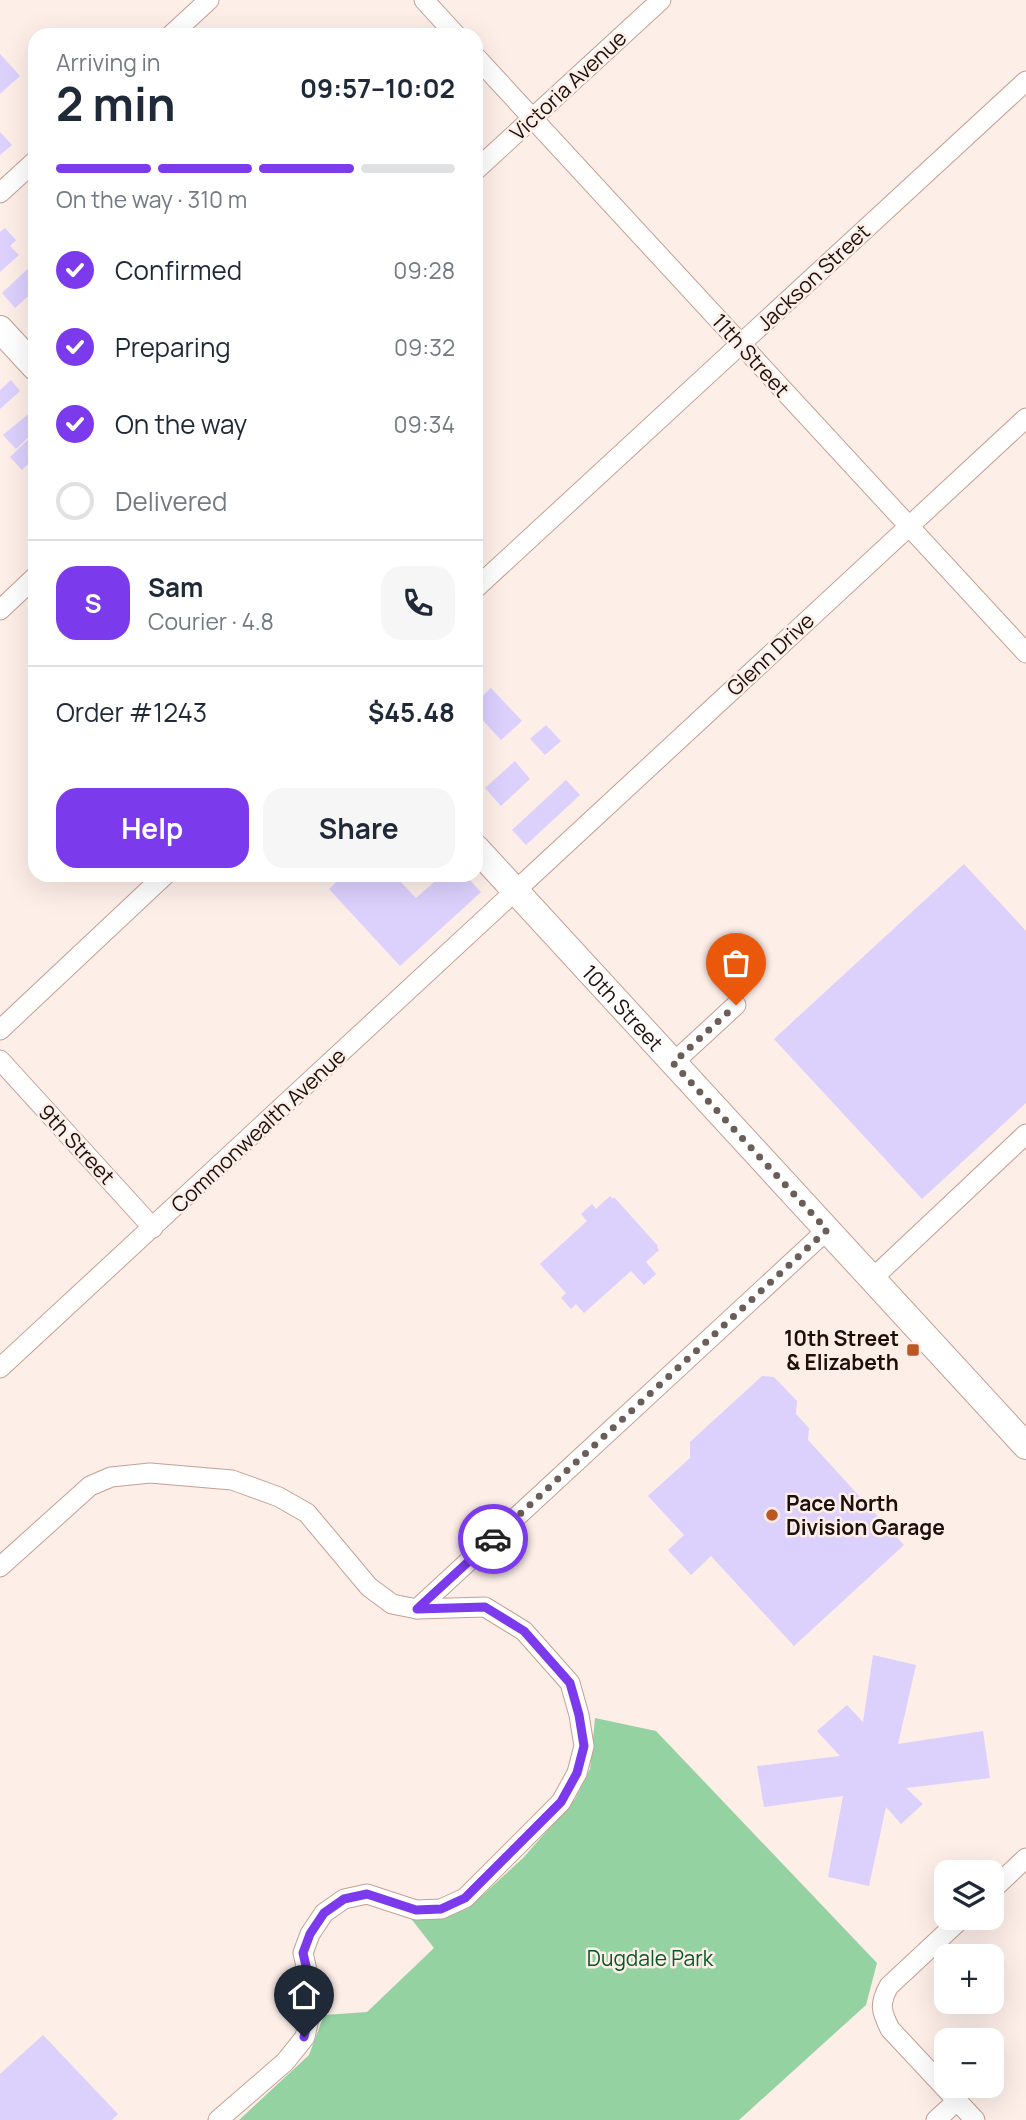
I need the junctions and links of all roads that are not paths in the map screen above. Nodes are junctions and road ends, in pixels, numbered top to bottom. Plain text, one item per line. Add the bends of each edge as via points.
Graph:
1 (209, 0) edge
2 (424, 0) edge
3 (661, 0) edge
4 (179, 28) edge
5 (450, 28) edge
6 (483, 65) edge
7 (1026, 81) edge
8 (532, 118) junction
9 (483, 164) edge
10 (28, 167) edge
11 (0, 193) edge
12 (0, 329) edge
13 (741, 343) junction
14 (28, 360) edge
15 (1026, 418) edge
16 (908, 526) junction
17 (483, 582) edge
18 (28, 584) edge
19 (0, 610) edge
20 (1026, 653) edge
21 (483, 856) edge
22 (158, 882) edge
23 (515, 891) junction
24 (736, 1005) dead end
25 (0, 1030) edge
26 (0, 1060) edge
27 (673, 1063) junction
28 (1026, 1134) edge
29 (153, 1228) junction
30 (827, 1230) junction
31 (872, 1279) junction
32 (0, 1368) edge
33 (1026, 1446) edge
34 (0, 1567) edge
35 (417, 1609) junction
36 (1026, 1858) edge
37 (1004, 1879) edge
38 (949, 1930) edge
39 (957, 2101) junction
40 (218, 2120) edge
41 (936, 2120) edge
42 (975, 2120) edge

1 - 4 street
2 - 5 street
3 - 8 street, Victoria Avenue
6 - 8 street, 11th Street
7 - 13 street, Jackson Street
8 - 9 street, Victoria Avenue
8 - 13 street, 11th Street
10 - 11 street
12 - 14 street
13 - 16 street, 11th Street
13 - 17 street, Jackson Street
15 - 16 street, Glenn Drive
16 - 20 street, 11th Street
16 - 23 street, Glenn Drive
18 - 19 street
21 - 23 street, 10th Street
22 - 25 street
23 - 27 street, 10th Street
23 - 29 street, Commonwealth Avenue
24 - 27 street
26 - 29 street, 9th Street
27 - 30 street, 10th Street
28 - 31 street
29 - 32 street, Commonwealth Avenue
30 - 31 street, 10th Street
30 - 35 street
31 - 33 street, 10th Street
34 - 35 street via 90,1486 111,1477 150,1473 232,1480 307,1513 369,1587 393,1604
35 - 40 street via 485,1607 524,1631 570,1683 584,1746 577,1773 561,1802 465,1898 441,1909 416,1910 367,1894 344,1899 324,1913 303,1953 311,2009 304,2037 285,2062
36 - 37 street
38 - 39 street via 889,1986 883,2014 890,2029
39 - 41 street
39 - 42 street

